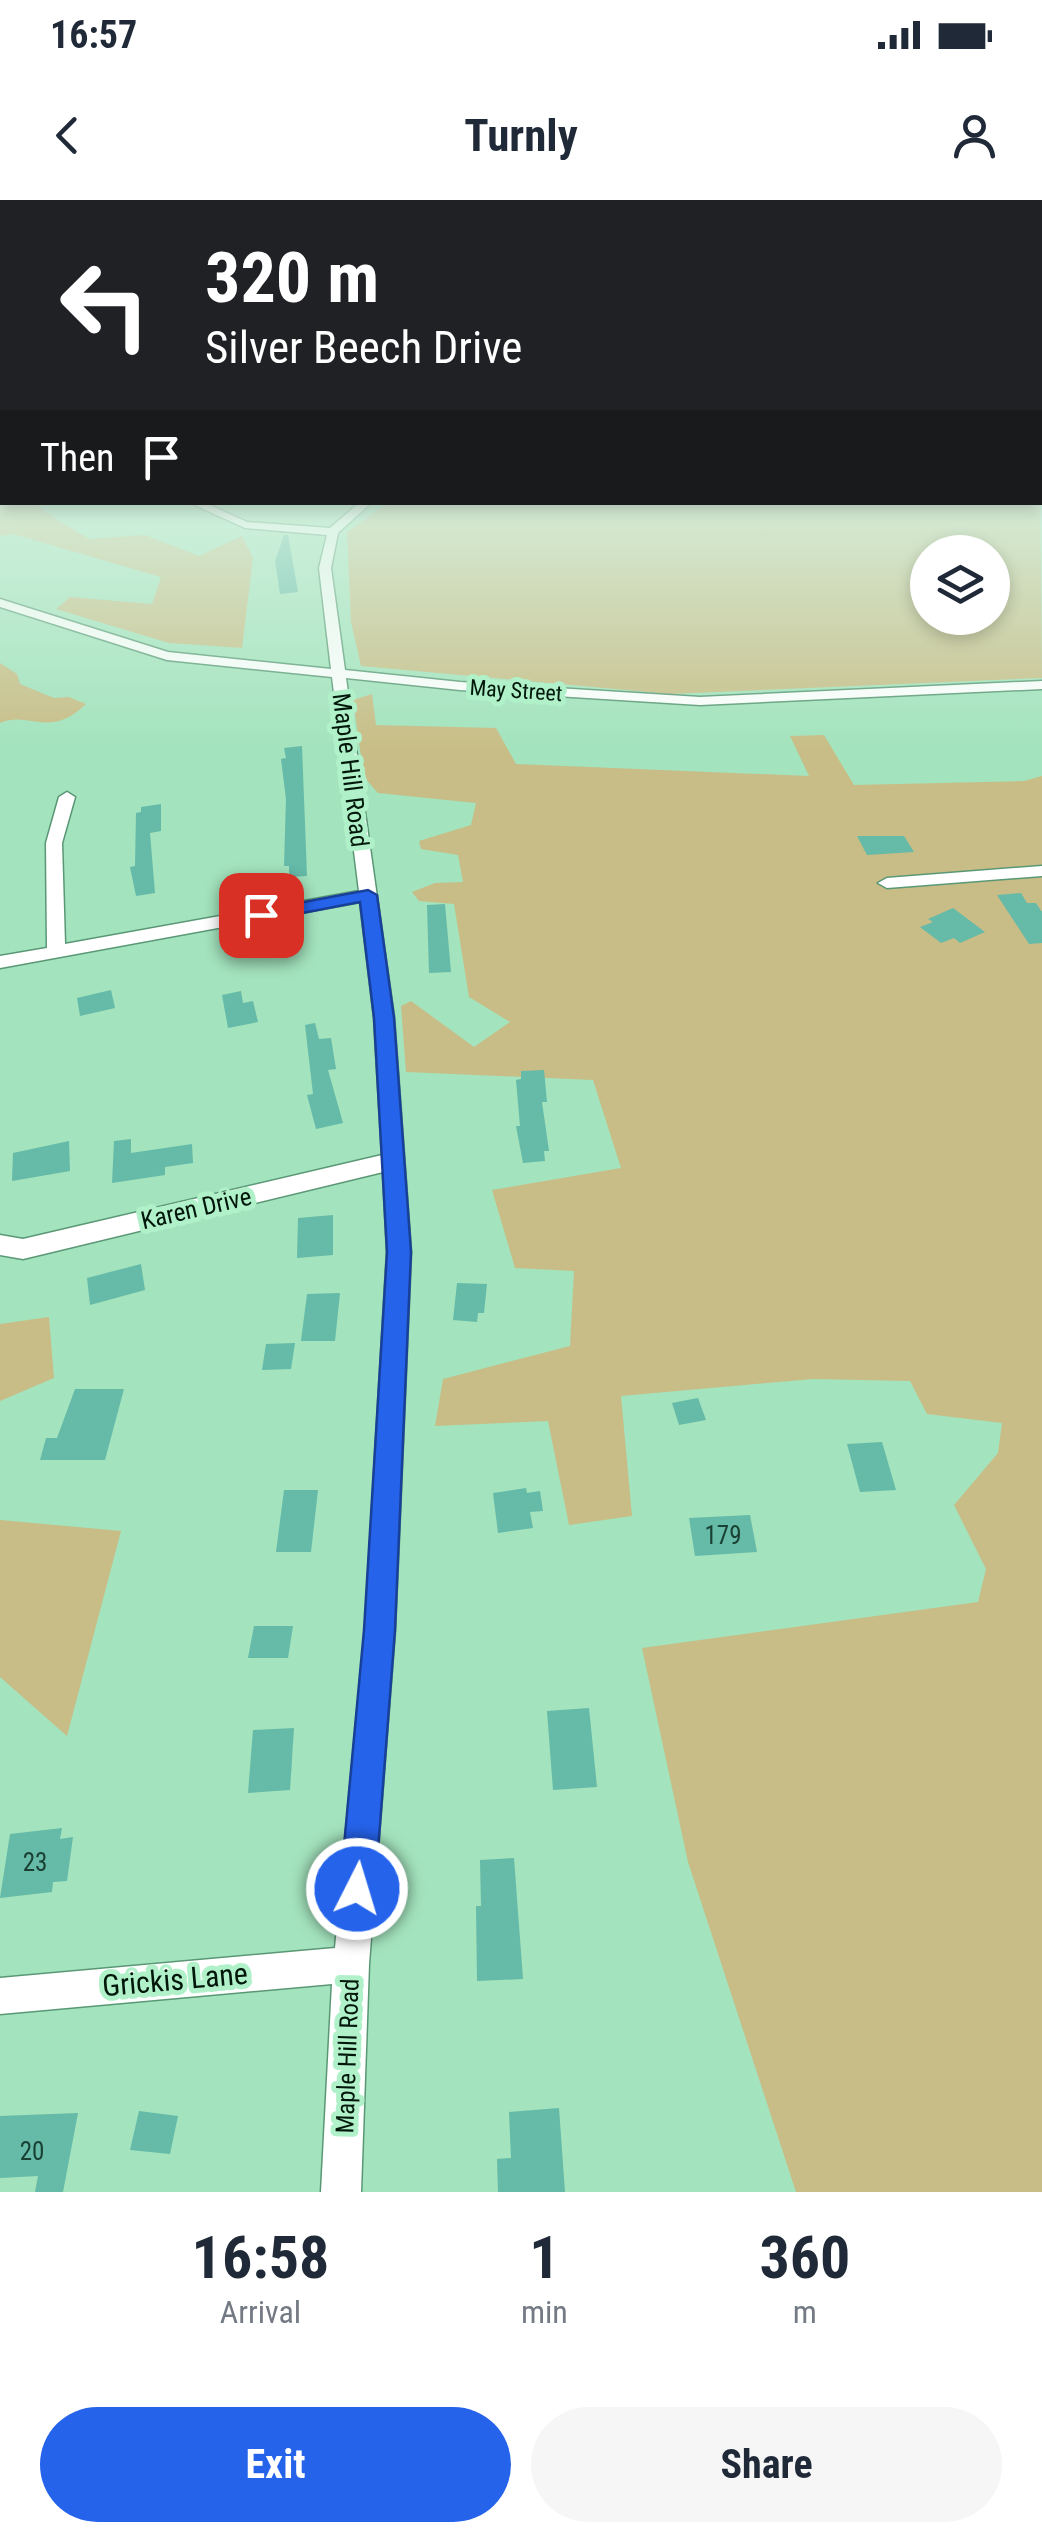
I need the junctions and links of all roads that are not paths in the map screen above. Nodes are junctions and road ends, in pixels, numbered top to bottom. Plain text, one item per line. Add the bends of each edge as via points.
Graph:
1 (327, 564) edge
2 (0, 603) edge
3 (338, 673) junction
4 (1042, 685) edge
5 (68, 797) dead end
6 (1042, 871) edge
7 (887, 883) dead end
8 (368, 895) junction
9 (56, 953) junction
10 (0, 962) edge
11 (392, 1161) junction
12 (0, 1245) edge
13 (351, 1964) junction
14 (0, 1996) edge
15 (342, 2192) edge

1 - 3 street, Maple Hill Road
2 - 3 street, May Street via 167,656
3 - 4 street, May Street via 700,701
3 - 8 street, Maple Hill Road
5 - 9 street via 54,843
6 - 7 street
8 - 9 street
8 - 11 street, Maple Hill Road
9 - 10 street
11 - 12 street, Karen Drive via 24,1248
11 - 13 street, Maple Hill Road via 399,1252 393,1377 380,1630
13 - 14 street, Grickis Lane
13 - 15 street, Maple Hill Road

